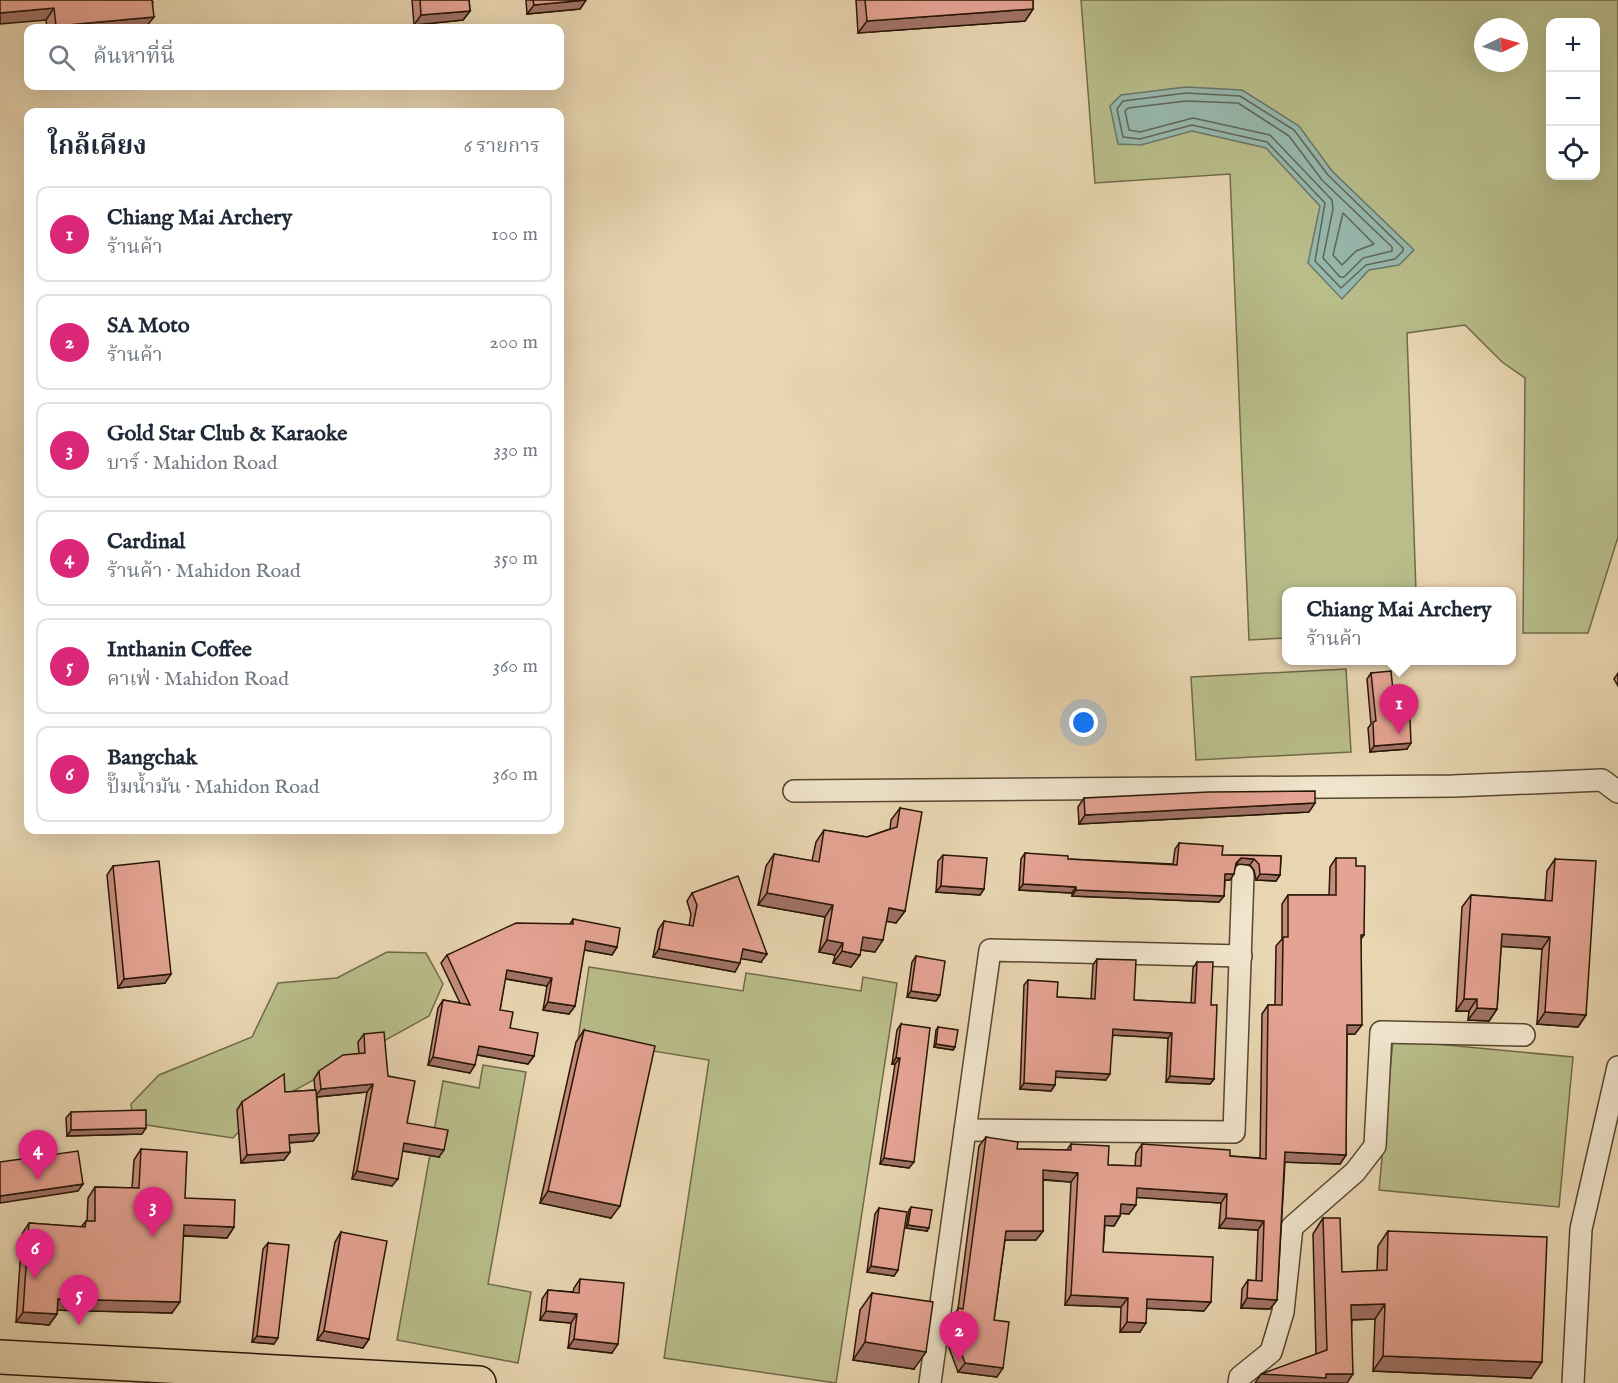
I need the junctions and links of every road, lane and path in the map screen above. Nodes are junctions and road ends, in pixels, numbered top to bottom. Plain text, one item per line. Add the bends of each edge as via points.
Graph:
1 (794, 791) dead end
2 (1618, 792) edge
3 (1243, 875) dead end
4 (1240, 956) junction
5 (1524, 1035) dead end
6 (1618, 1068) edge
7 (965, 1130) junction
8 (0, 1357) edge
9 (479, 1383) edge
10 (930, 1383) edge
11 (1239, 1383) edge
12 (1573, 1383) edge

1 - 2 street via 1465,786 1602,780
3 - 4 street
4 - 7 street via 990,950
4 - 7 street via 1234,1132
5 - 11 street via 1381,1032 1375,1146 1355,1172 1292,1227 1283,1312 1271,1352 1240,1377
6 - 12 street via 1581,1229
7 - 10 street
8 - 9 main road

